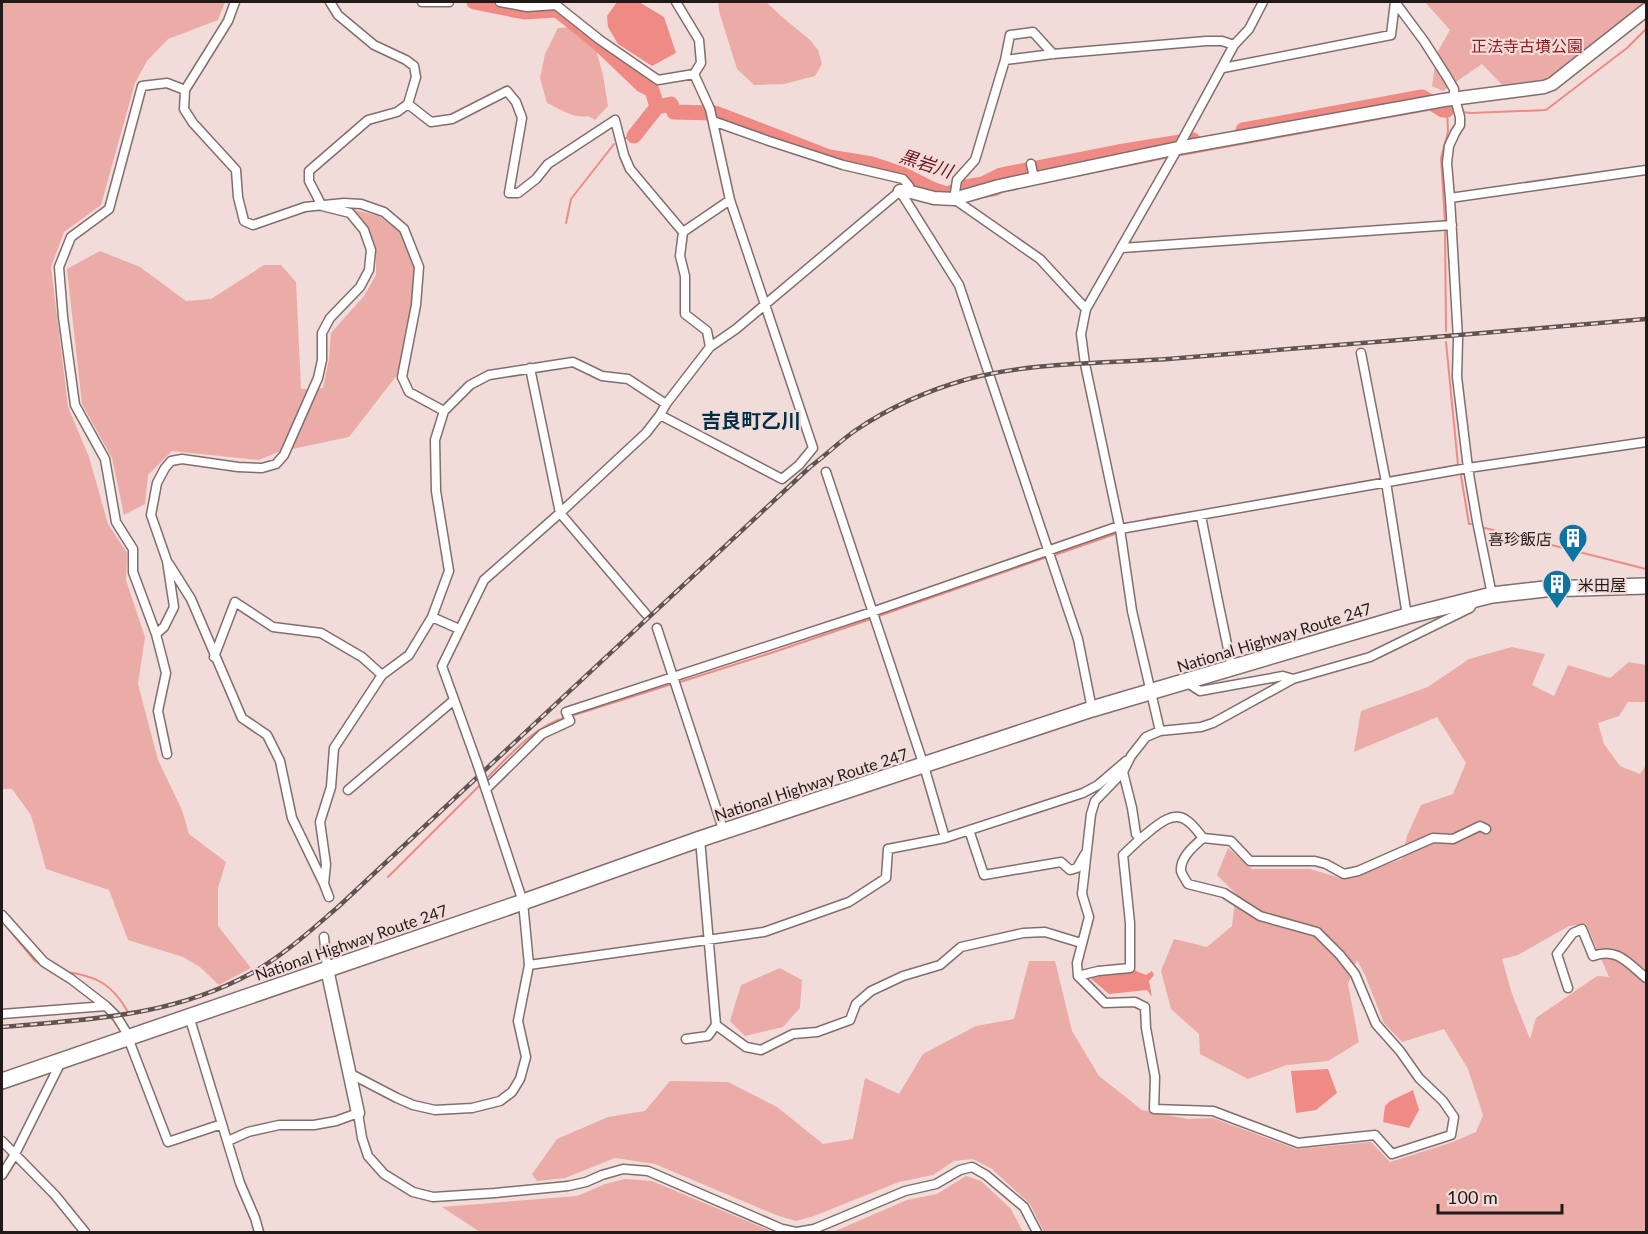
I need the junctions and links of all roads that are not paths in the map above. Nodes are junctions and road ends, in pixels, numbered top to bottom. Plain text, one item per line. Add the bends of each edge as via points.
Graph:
1 (236, 2) edge
2 (330, 2) edge
3 (422, 2) edge
4 (449, 2) edge
5 (500, 2) edge
6 (676, 2) edge
7 (1263, 2) edge
8 (1395, 2) edge
9 (1647, 10) edge
10 (1234, 45) junction
11 (1053, 54) junction
12 (1005, 60) junction
13 (1223, 68) junction
14 (694, 74) junction
15 (185, 90) junction
16 (1452, 102) junction
17 (408, 104) junction
18 (713, 121) junction
19 (1179, 148) junction
20 (1031, 164) dead end
21 (1647, 170) edge
22 (1034, 178) junction
23 (905, 191) junction
24 (1450, 198) junction
25 (954, 199) junction
26 (730, 200) junction
27 (322, 206) junction
28 (1451, 225) junction
29 (683, 232) junction
30 (1122, 248) junction
31 (765, 305) junction
32 (1086, 309) junction
33 (710, 347) junction
34 (1361, 353) dead end
35 (530, 368) junction
36 (666, 404) junction
37 (444, 411) junction
38 (660, 415) junction
39 (1647, 442) edge
40 (1468, 468) junction
41 (825, 472) dead end
42 (1386, 483) junction
43 (560, 513) junction
44 (1201, 516) junction
45 (1120, 530) junction
46 (1049, 551) junction
47 (167, 561) junction
48 (1647, 586) edge
49 (1492, 595) junction
50 (1476, 599) junction
51 (872, 612) junction
52 (646, 614) dead end
53 (1407, 616) junction
54 (432, 617) junction
55 (657, 628) dead end
56 (459, 629) junction
57 (156, 634) junction
58 (214, 657) junction
59 (1232, 668) junction
60 (382, 675) junction
61 (673, 677) junction
62 (1293, 679) junction
63 (1186, 682) junction
64 (1152, 692) junction
65 (454, 700) junction
66 (1092, 709) junction
67 (1160, 731) junction
68 (167, 754) dead end
69 (1131, 756) junction
70 (924, 766) junction
71 (1123, 772) junction
72 (485, 788) junction
73 (348, 790) dead end
74 (1486, 829) dead end
75 (969, 830) junction
76 (724, 832) junction
77 (945, 838) junction
78 (1203, 838) junction
79 (700, 839) junction
80 (1140, 839) junction
81 (1087, 851) junction
82 (324, 884) junction
83 (329, 897) dead end
84 (523, 902) junction
85 (2, 915) edge
86 (324, 937) dead end
87 (708, 940) junction
88 (1081, 943) junction
89 (529, 965) junction
90 (327, 969) junction
91 (1077, 976) junction
92 (1647, 978) edge
93 (1568, 988) dead end
94 (106, 1006) junction
95 (2, 1014) edge
96 (189, 1016) junction
97 (716, 1024) junction
98 (128, 1038) junction
99 (686, 1039) dead end
100 (63, 1059) junction
101 (349, 1073) junction
102 (2, 1081) edge
103 (358, 1113) junction
104 (222, 1124) junction
105 (2, 1141) edge
106 (228, 1141) junction
107 (15, 1154) junction
108 (2, 1175) edge
109 (85, 1233) edge
110 (259, 1233) edge
111 (796, 1233) edge
112 (1037, 1233) edge

1 - 15 street
2 - 17 street via 338,15 374,45 414,66 416,77
3 - 4 street
5 - 14 street via 527,7 556,5 658,81
6 - 14 street via 699,40 701,63
7 - 10 street via 1249,29
8 - 13 street via 1391,35
8 - 16 street via 1454,89
9 - 16 street via 1552,84
10 - 11 street via 1206,41
10 - 13 street
11 - 12 street
11 - 12 street via 1033,32 1010,35
12 - 25 street via 975,160 957,181
13 - 19 street
14 - 18 street
15 - 27 street via 184,109 236,170 244,221 253,225 305,207
15 - 57 street via 167,83 142,86 109,209 71,237 59,267 75,405 105,459 117,522 133,549 134,572
16 - 19 street
16 - 24 street via 1460,125 1449,146
17 - 27 street via 397,112 368,120 309,171 309,182
17 - 29 street via 431,122 452,119 507,91 522,118 509,193 518,193 548,164 615,120 630,169
18 - 23 street via 843,165 903,179 909,186
18 - 26 street
19 - 22 street
19 - 30 street
20 - 22 street
21 - 24 street
22 - 25 street
23 - 25 street
23 - 31 street
23 - 46 street via 959,285
24 - 28 street
25 - 32 street via 1040,259
26 - 29 street
26 - 31 street
27 - 37 street via 361,204 384,212 404,229 419,267 402,377 409,392
27 - 47 street via 350,213 364,230 371,250 369,270 360,288 330,318 322,333 318,378 284,455 276,464 237,467 182,459 171,461 165,468 157,483 151,515
28 - 30 street
28 - 40 street via 1457,377
29 - 33 street via 680,256 685,276 685,314 707,331
30 - 32 street
31 - 33 street
31 - 38 street via 813,448 799,465 782,479
32 - 45 street via 1081,334
33 - 36 street
34 - 42 street
35 - 36 street via 573,362 602,376 628,379
35 - 37 street via 479,380
35 - 43 street
36 - 38 street
37 - 54 street via 435,440 436,491 449,572
38 - 43 street via 646,433
39 - 40 street
40 - 42 street
40 - 49 street
41 - 51 street
42 - 44 street
42 - 53 street
43 - 52 street
43 - 56 street via 484,579
44 - 45 street
44 - 59 street
45 - 46 street
45 - 64 street via 1132,611
46 - 51 street
46 - 66 street via 1078,639
47 - 57 street via 174,607
47 - 58 street via 191,599
48 - 49 highway, National Highway Route 247
49 - 50 highway, National Highway Route 247
50 - 53 highway, National Highway Route 247
50 - 62 street via 1470,608 1370,657
51 - 61 street
51 - 70 street
53 - 59 highway, National Highway Route 247
54 - 56 street
54 - 60 street via 410,655
55 - 61 street
56 - 65 street via 442,666
57 - 68 street via 166,673 158,711
58 - 60 street via 235,602 273,627 321,633 362,657
58 - 82 street via 242,718 267,735 280,761 292,818
59 - 63 highway, National Highway Route 247
60 - 82 street via 334,748 331,787 320,822 326,864
61 - 72 street via 567,712 570,722 542,734
61 - 76 street
62 - 63 street via 1283,676 1200,691
62 - 67 street via 1201,728
63 - 64 highway, National Highway Route 247
64 - 66 highway, National Highway Route 247
64 - 67 street
65 - 72 street, bridge
65 - 73 street
66 - 70 highway, National Highway Route 247
67 - 69 street via 1146,737
69 - 71 street
69 - 75 street via 1083,793
70 - 76 highway, National Highway Route 247
70 - 77 street
71 - 80 street
71 - 81 street via 1095,801
72 - 84 street
74 - 78 street via 1480,826 1453,839 1433,838 1358,871 1344,873 1315,861 1250,861 1231,841
75 - 77 street
75 - 81 street via 984,875 1061,862 1070,870 1077,868
76 - 79 highway, National Highway Route 247
77 - 87 street via 888,849 885,878 849,902 764,932
78 - 80 street via 1185,818 1174,816
78 - 91 street via 1183,860 1181,872 1188,884 1224,893 1260,916 1317,932 1355,974 1376,1024 1454,1117 1451,1135 1392,1154 1375,1135 1298,1143 1213,1111 1154,1109 1155,1077 1145,1007 1135,1002 1105,1003
79 - 84 highway, National Highway Route 247
79 - 87 street
80 - 91 street via 1124,855 1130,968
81 - 88 street via 1082,894 1089,917
82 - 83 street
84 - 89 street
84 - 90 highway, National Highway Route 247
85 - 94 street via 44,962
86 - 90 street
87 - 89 street
87 - 97 street
88 - 91 street
88 - 97 street via 1045,932 961,947 940,965 871,991 856,1004 850,1020 817,1032 793,1034 761,1050 746,1047
89 - 101 street via 519,1021 526,1057 520,1079 500,1101 472,1108 435,1110 405,1102
90 - 96 highway, National Highway Route 247
90 - 101 street
92 - 93 street via 1616,954 1604,952 1593,956 1582,930 1573,933 1557,954
94 - 95 street
94 - 98 street
96 - 98 highway, National Highway Route 247
96 - 104 street
97 - 99 street via 708,1036
98 - 100 highway, National Highway Route 247
98 - 104 street via 168,1142
100 - 102 highway, National Highway Route 247
100 - 107 street
101 - 103 street
103 - 106 street via 314,1125 279,1125
103 - 111 street via 368,1156 384,1174 412,1192 433,1197 495,1193 568,1186 623,1169 648,1171
104 - 106 street
105 - 107 street
106 - 110 street
107 - 108 street
107 - 109 street via 56,1195
111 - 112 street via 905,1191 936,1184 972,1167 1024,1207

